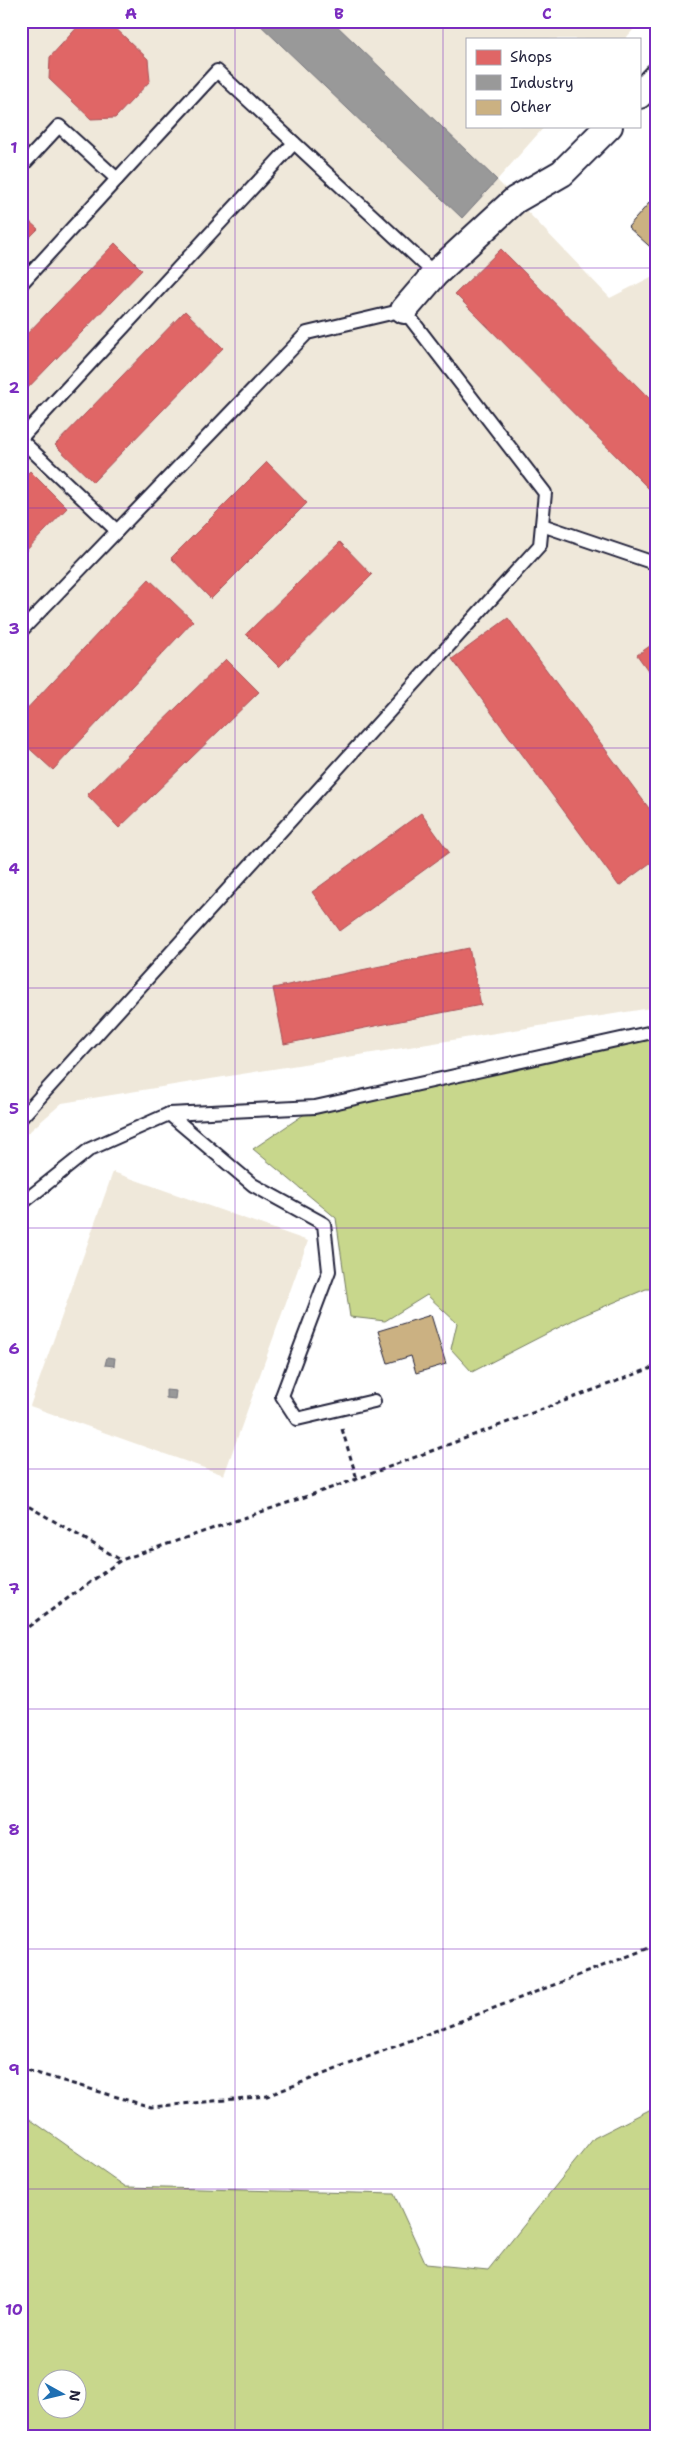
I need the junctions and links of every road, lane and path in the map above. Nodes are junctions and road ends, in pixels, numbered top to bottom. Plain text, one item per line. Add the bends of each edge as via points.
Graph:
1 (657, 76) edge
2 (640, 94) edge
3 (607, 128) edge
4 (294, 143) junction
5 (21, 167) edge
6 (117, 179) junction
7 (435, 274) junction
8 (21, 284) edge
9 (404, 310) junction
10 (21, 439) edge
11 (542, 525) junction
12 (117, 531) junction
13 (657, 564) edge
14 (21, 631) edge
15 (657, 1032) edge
16 (168, 1114) junction
17 (21, 1118) edge
18 (21, 1204) edge
19 (657, 1366) edge
20 (374, 1401) dead end
21 (336, 1412) junction
22 (357, 1479) junction
23 (21, 1502) edge
24 (121, 1560) junction
25 (21, 1632) edge
26 (657, 1945) edge
27 (21, 2065) edge
28 (21, 2429) edge
29 (32, 2436) edge

1 - 2 street
3 - 7 street via 562,173 515,200
4 - 6 lane via 217,72
4 - 7 lane
4 - 10 lane
5 - 6 lane via 59,126
6 - 8 lane
7 - 9 street
9 - 11 lane via 545,493
9 - 12 lane via 307,333
10 - 12 lane
11 - 13 lane
11 - 17 lane via 540,545
12 - 14 lane
15 - 16 lane via 315,1106
16 - 18 lane via 90,1149
16 - 21 lane via 253,1185 324,1224 329,1271 282,1396 297,1419
19 - 22 path
20 - 21 lane
21 - 22 path
22 - 24 path
23 - 24 path
24 - 25 path
26 - 27 path via 267,2096 151,2107 26,2070
28 - 29 path

